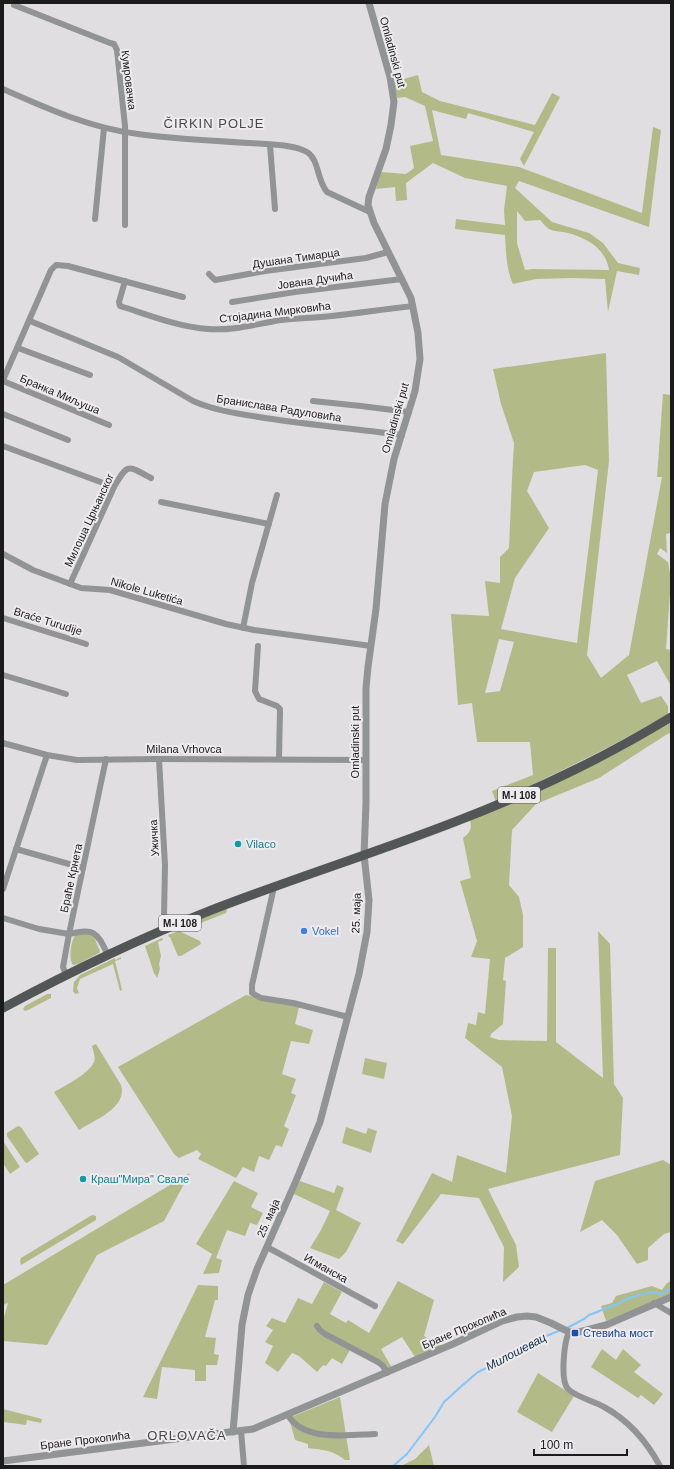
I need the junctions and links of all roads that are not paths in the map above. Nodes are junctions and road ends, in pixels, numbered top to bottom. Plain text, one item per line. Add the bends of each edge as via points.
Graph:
1 (369, 3) edge
2 (14, 5) dead end
3 (3, 89) edge
4 (104, 128) junction
5 (125, 132) junction
6 (270, 145) junction
7 (274, 209) dead end
8 (370, 212) junction
9 (95, 219) dead end
10 (125, 225) dead end
11 (388, 252) junction
12 (209, 274) dead end
13 (402, 279) junction
14 (125, 281) junction
15 (183, 297) dead end
16 (232, 302) dead end
17 (414, 306) junction
18 (30, 321) junction
19 (18, 348) junction
20 (90, 375) dead end
21 (3, 381) edge
22 (313, 401) dead end
23 (409, 412) junction
24 (3, 414) edge
25 (109, 425) dead end
26 (402, 434) junction
27 (68, 440) dead end
28 (3, 446) edge
29 (151, 478) dead end
30 (114, 487) junction
31 (277, 495) dead end
32 (161, 502) dead end
33 (269, 524) junction
34 (3, 554) edge
35 (70, 584) junction
36 (3, 618) edge
37 (243, 628) junction
38 (86, 644) dead end
39 (258, 646) dead end
40 (372, 646) junction
41 (3, 675) edge
42 (66, 694) dead end
43 (671, 717) edge
44 (3, 743) edge
45 (47, 755) junction
46 (106, 759) junction
47 (159, 759) junction
48 (279, 759) junction
49 (366, 760) junction
50 (16, 849) junction
51 (364, 855) junction
52 (84, 868) junction
53 (274, 887) junction
54 (3, 889) edge
55 (164, 916) dead end
56 (3, 918) edge
57 (69, 934) junction
58 (108, 955) junction
59 (66, 975) junction
60 (3, 1008) edge
61 (348, 1017) junction
62 (267, 1246) junction
63 (671, 1297) edge
64 (654, 1303) junction
65 (374, 1306) dead end
66 (671, 1313) edge
67 (317, 1326) dead end
68 (568, 1332) junction
69 (387, 1373) junction
70 (288, 1415) junction
71 (237, 1432) junction
72 (375, 1434) dead end
73 (3, 1461) edge
74 (244, 1466) edge
75 (660, 1466) edge

1 - 8 street, Omladinski put via 390,77 394,102 386,149 369,197
2 - 5 street, Кумровачка via 114,44 118,54
3 - 4 street via 53,111
4 - 5 street
4 - 9 street
5 - 6 street
5 - 10 street, Кумровачка
6 - 7 street
6 - 8 street via 300,149 307,153 315,162 322,186 327,192
8 - 11 street, Omladinski put
11 - 12 street, Душана Тимарца via 366,258 215,280
11 - 13 street, Omladinski put
13 - 16 street, Јована Дучића
13 - 17 street, Omladinski put
14 - 15 street
14 - 17 street, Стојадина Мирковића via 120,306 195,328 231,329
14 - 18 street, Бранка Миљуша via 61,265 53,267
17 - 23 street, Omladinski put via 420,359
18 - 19 street, Бранка Миљуша
18 - 26 street, Бранислава Радуловића via 118,357 206,407 307,425
19 - 20 street
19 - 21 street, Бранка Миљуша
21 - 25 street, Бранка Миљуша
22 - 23 street
23 - 26 street, Omladinski put
24 - 27 street
26 - 40 street, Omladinski put via 394,458 386,504
28 - 30 street
29 - 30 street, Милоша Црњанског via 134,469 126,468
30 - 35 street, Милоша Црњанског
31 - 33 street
32 - 33 street
33 - 37 street via 252,583
34 - 35 street, Nikole Luketića via 33,570
35 - 37 street, Nikole Luketića via 80,588 110,590
36 - 38 street, Braće Turudije
37 - 40 street, Nikole Luketića
39 - 48 street via 255,691 259,698 280,709
40 - 49 street, Omladinski put via 366,688
41 - 42 street
43 - 51 main road, M-I 108 via 594,759 504,802
44 - 45 street, Milana Vrhovca
45 - 46 street, Milana Vrhovca via 77,760
45 - 50 street
46 - 47 street, Milana Vrhovca
46 - 52 street, Браће Крнета
47 - 48 street, Milana Vrhovca
47 - 55 street, Ужичка via 165,865
48 - 49 street, Milana Vrhovca
49 - 51 street, Omladinski put
50 - 52 street
50 - 54 street
51 - 53 main road, M-I 108
51 - 61 street, 25. маја via 369,900 367,932
52 - 57 street, Браће Крнета
53 - 58 main road, M-I 108 via 179,923
53 - 61 street via 252,993 261,998
56 - 57 street via 39,929
57 - 58 street via 81,930 92,932 99,938
57 - 59 street, Браће Крнета via 63,967
58 - 59 main road, M-I 108
59 - 60 main road, M-I 108
61 - 62 street, 25. маја via 320,1122
62 - 65 street, Игманска
62 - 71 street, 25. маја via 245,1308 240,1353
63 - 64 street
64 - 66 street
64 - 68 street via 592,1330
67 - 69 street via 325,1334 378,1362
68 - 69 street, Бране Прокопића via 536,1317 517,1317
68 - 75 street via 563,1376 567,1388 604,1407 626,1423 647,1445
69 - 70 street, Бране Прокопића
70 - 71 street, Бране Прокопића via 253,1429
70 - 72 street via 292,1422 311,1432 325,1435
71 - 73 street, Бране Прокопића
71 - 74 street

